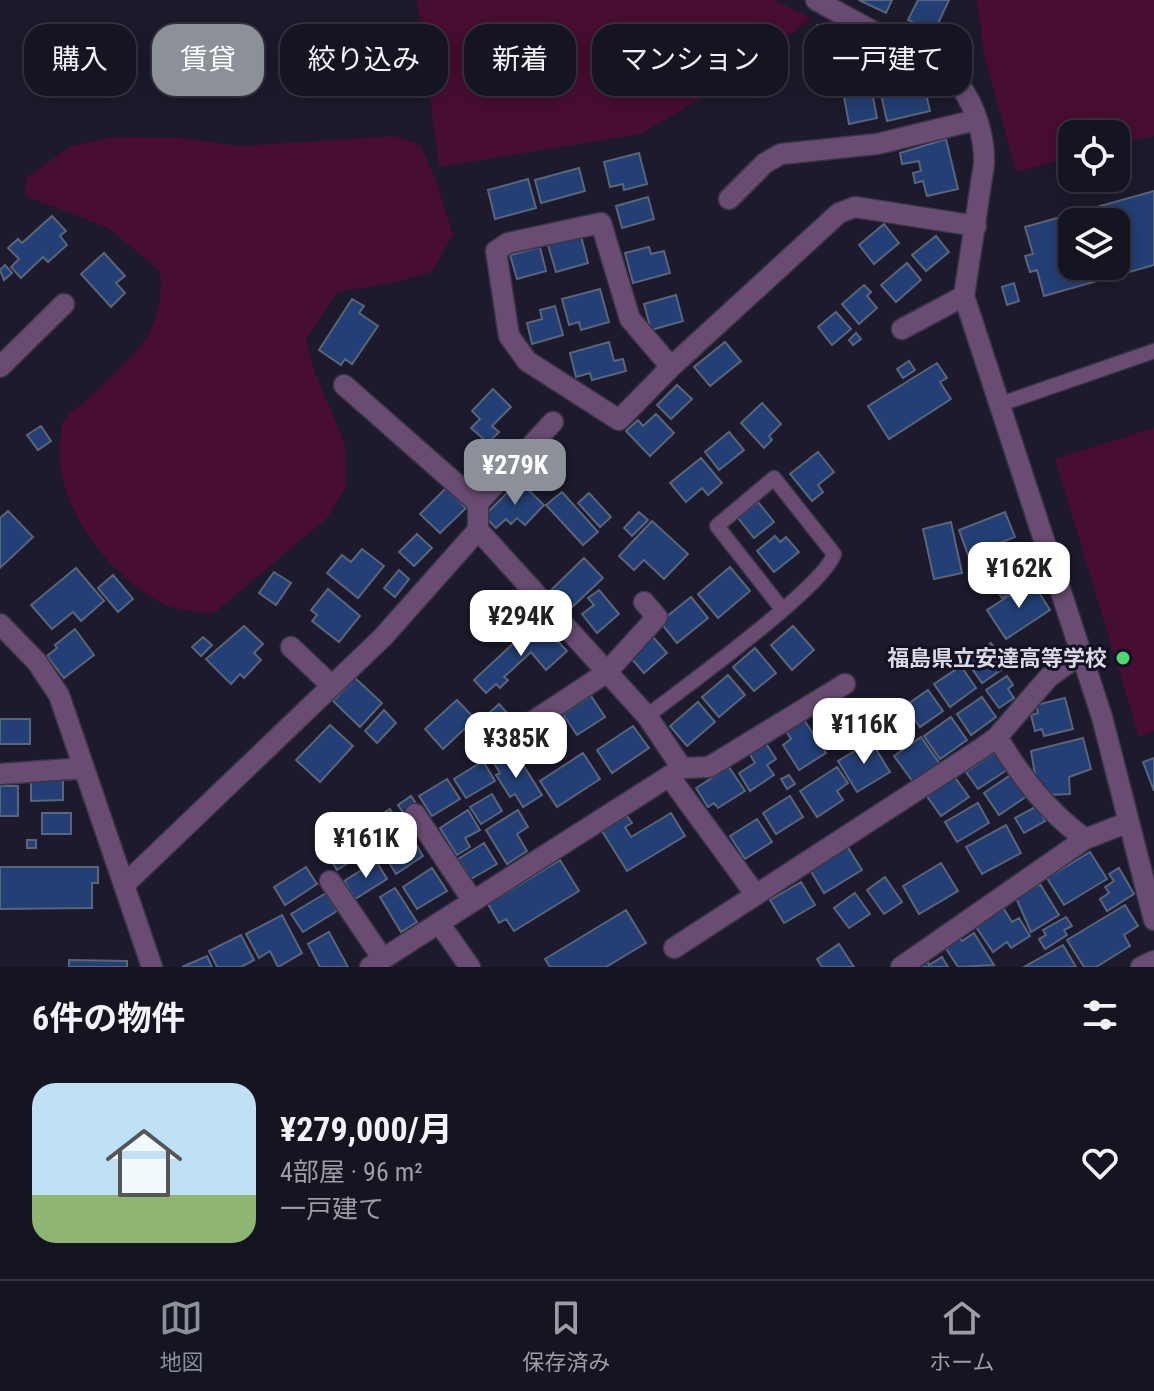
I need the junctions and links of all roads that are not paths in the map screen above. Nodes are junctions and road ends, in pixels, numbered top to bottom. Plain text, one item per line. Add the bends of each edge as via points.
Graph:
1 (816, 0) edge
2 (976, 120) junction
3 (729, 199) dead end
4 (976, 226) junction
5 (964, 296) junction
6 (64, 304) dead end
7 (902, 329) dead end
8 (1154, 351) edge
9 (0, 367) edge
10 (671, 367) junction
11 (344, 385) dead end
12 (998, 405) junction
13 (553, 422) dead end
14 (478, 503) junction
15 (478, 530) junction
16 (644, 602) dead end
17 (782, 609) junction
18 (0, 624) edge
19 (291, 647) dead end
20 (1081, 654) junction
21 (606, 673) junction
22 (845, 684) dead end
23 (332, 686) junction
24 (647, 716) junction
25 (512, 735) dead end
26 (997, 737) junction
27 (84, 768) junction
28 (676, 772) junction
29 (0, 774) edge
30 (415, 814) dead end
31 (1129, 822) junction
32 (1085, 839) junction
33 (330, 881) dead end
34 (124, 885) junction
35 (756, 895) junction
36 (473, 901) junction
37 (1154, 920) edge
38 (439, 923) junction
39 (674, 948) dead end
40 (1154, 961) edge
41 (376, 963) edge
42 (152, 967) edge
43 (470, 967) edge
44 (901, 967) edge
45 (1141, 967) edge

1 - 2 street via 960,85
2 - 3 street via 877,144 781,154
2 - 4 street via 985,144
4 - 5 street
4 - 10 street via 855,207 839,213
5 - 7 street
5 - 12 street
6 - 9 street
8 - 12 lane
10 - 10 street via 619,420 527,361 509,336 496,251 508,243 601,223 630,319
11 - 14 street
12 - 20 street
13 - 14 street
14 - 15 street
15 - 21 street
15 - 23 street
16 - 21 street via 657,617
17 - 17 lane via 830,566 834,554 774,478 717,526
17 - 24 lane
18 - 27 street via 37,662 59,695
19 - 23 street
20 - 26 street via 1032,694
20 - 31 street
21 - 24 street
21 - 25 street
22 - 28 street via 709,767
23 - 34 street
24 - 28 street
26 - 32 street via 1032,792
26 - 35 street
27 - 29 street
27 - 34 street
28 - 35 street
28 - 36 street
30 - 36 street
31 - 32 street
31 - 37 street
32 - 44 street
33 - 41 street
34 - 42 street
35 - 39 street
36 - 38 street
38 - 41 street
38 - 43 street
40 - 45 street

